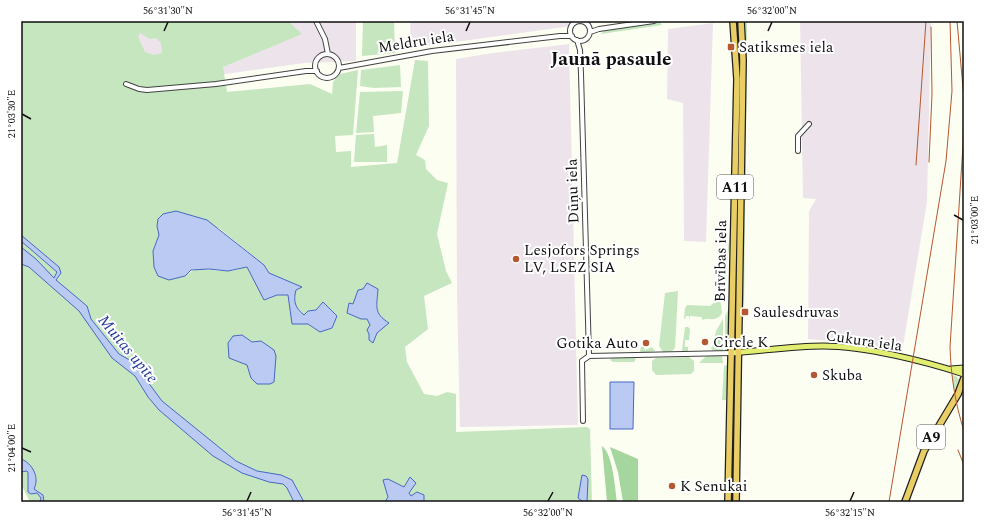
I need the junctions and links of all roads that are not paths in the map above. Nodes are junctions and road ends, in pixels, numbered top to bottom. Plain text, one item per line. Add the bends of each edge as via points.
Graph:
1 (316, 21) edge
2 (580, 21) edge
3 (654, 21) edge
4 (733, 21) edge
5 (741, 21) edge
6 (589, 26) junction
7 (599, 29) junction
8 (570, 30) junction
9 (590, 32) junction
10 (560, 36) junction
11 (572, 36) junction
12 (577, 40) junction
13 (584, 40) junction
14 (580, 50) junction
15 (326, 54) junction
16 (339, 65) junction
17 (316, 69) junction
18 (126, 84) dead end
19 (809, 124) dead end
20 (798, 151) dead end
21 (731, 353) junction
22 (739, 353) junction
23 (589, 356) junction
24 (964, 368) edge
25 (951, 369) junction
26 (964, 374) edge
27 (964, 378) edge
28 (964, 390) edge
29 (958, 394) junction
30 (583, 421) dead end
31 (728, 502) edge
32 (736, 502) edge
33 (905, 502) edge

1 - 15 street via 325,38
2 - 6 street, Meldru iela
2 - 8 street, Meldru iela via 572,25
3 - 7 street, Meldru iela
4 - 21 highway, Brīvības iela / A11 via 736,79
5 - 22 highway, Brīvības iela / A11 via 743,60
6 - 7 street, Meldru iela
6 - 9 street
7 - 9 street, Meldru iela
8 - 10 street, Meldru iela
8 - 11 street
9 - 13 street
10 - 11 street, Meldru iela
10 - 16 street, Meldru iela
11 - 12 street
12 - 13 street
12 - 14 street, Dūņu iela
13 - 14 street, Dūņu iela
14 - 23 street, Dūņu iela
15 - 16 street via 334,56
15 - 17 street via 318,59
16 - 17 street via 336,74 330,78 323,77
17 - 18 street via 216,84 148,90
19 - 20 street via 798,136
21 - 22 main road, Cukura iela
21 - 23 street, Cukura iela
21 - 31 highway, Brīvības iela / A11
22 - 25 main road, Cukura iela via 834,347 868,351
22 - 32 highway, Brīvības iela / A11
23 - 30 street via 582,361
24 - 25 main road, Cukura iela
25 - 26 main road, Cukura iela
27 - 29 highway, A9
28 - 29 highway, A9
29 - 33 highway, A9 via 924,451

